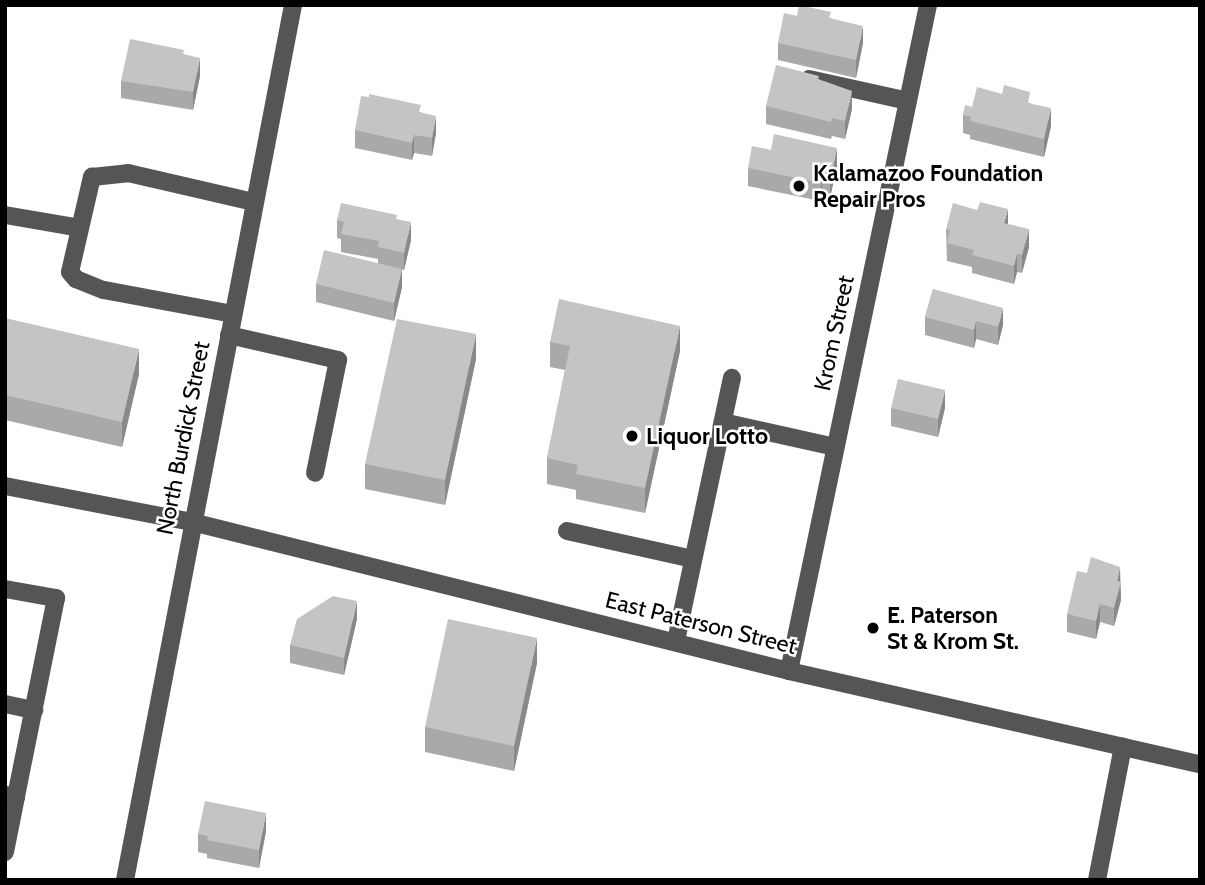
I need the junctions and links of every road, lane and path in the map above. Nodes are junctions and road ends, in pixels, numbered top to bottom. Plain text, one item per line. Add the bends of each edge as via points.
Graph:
1 (293, 5) edge
2 (928, 5) edge
3 (796, 76) edge
4 (908, 101) junction
5 (254, 202) junction
6 (5, 215) edge
7 (80, 228) junction
8 (233, 314) junction
9 (229, 335) junction
10 (732, 379) dead end
11 (723, 422) junction
12 (835, 447) junction
13 (315, 473) dead end
14 (5, 486) edge
15 (191, 522) junction
16 (567, 531) dead end
17 (693, 559) junction
18 (5, 589) edge
19 (676, 641) junction
20 (789, 671) junction
21 (5, 704) edge
22 (34, 710) junction
23 (1123, 746) junction
24 (1200, 764) edge
25 (11, 796) edge
26 (5, 852) edge
27 (125, 880) edge
28 (1097, 880) edge

1 - 5 street, North Burdick Street
2 - 4 street, Krom Street
3 - 4 street
4 - 12 street, Krom Street
5 - 7 street via 128,173 92,177
5 - 8 street, North Burdick Street
6 - 7 street
7 - 8 street via 70,272 76,279 103,290
8 - 9 street, North Burdick Street
9 - 13 street via 338,360
9 - 15 street, North Burdick Street
10 - 11 street
11 - 12 street
11 - 17 street
12 - 20 street, Krom Street
14 - 15 street, East Paterson Street
15 - 19 street, East Paterson Street
15 - 27 street, North Burdick Street
16 - 17 street
17 - 19 street
18 - 22 street via 56,598
19 - 20 street, East Paterson Street
20 - 23 street, East Paterson Street
21 - 22 street
22 - 25 street
23 - 24 street, East Paterson Street
23 - 28 street
25 - 26 street

